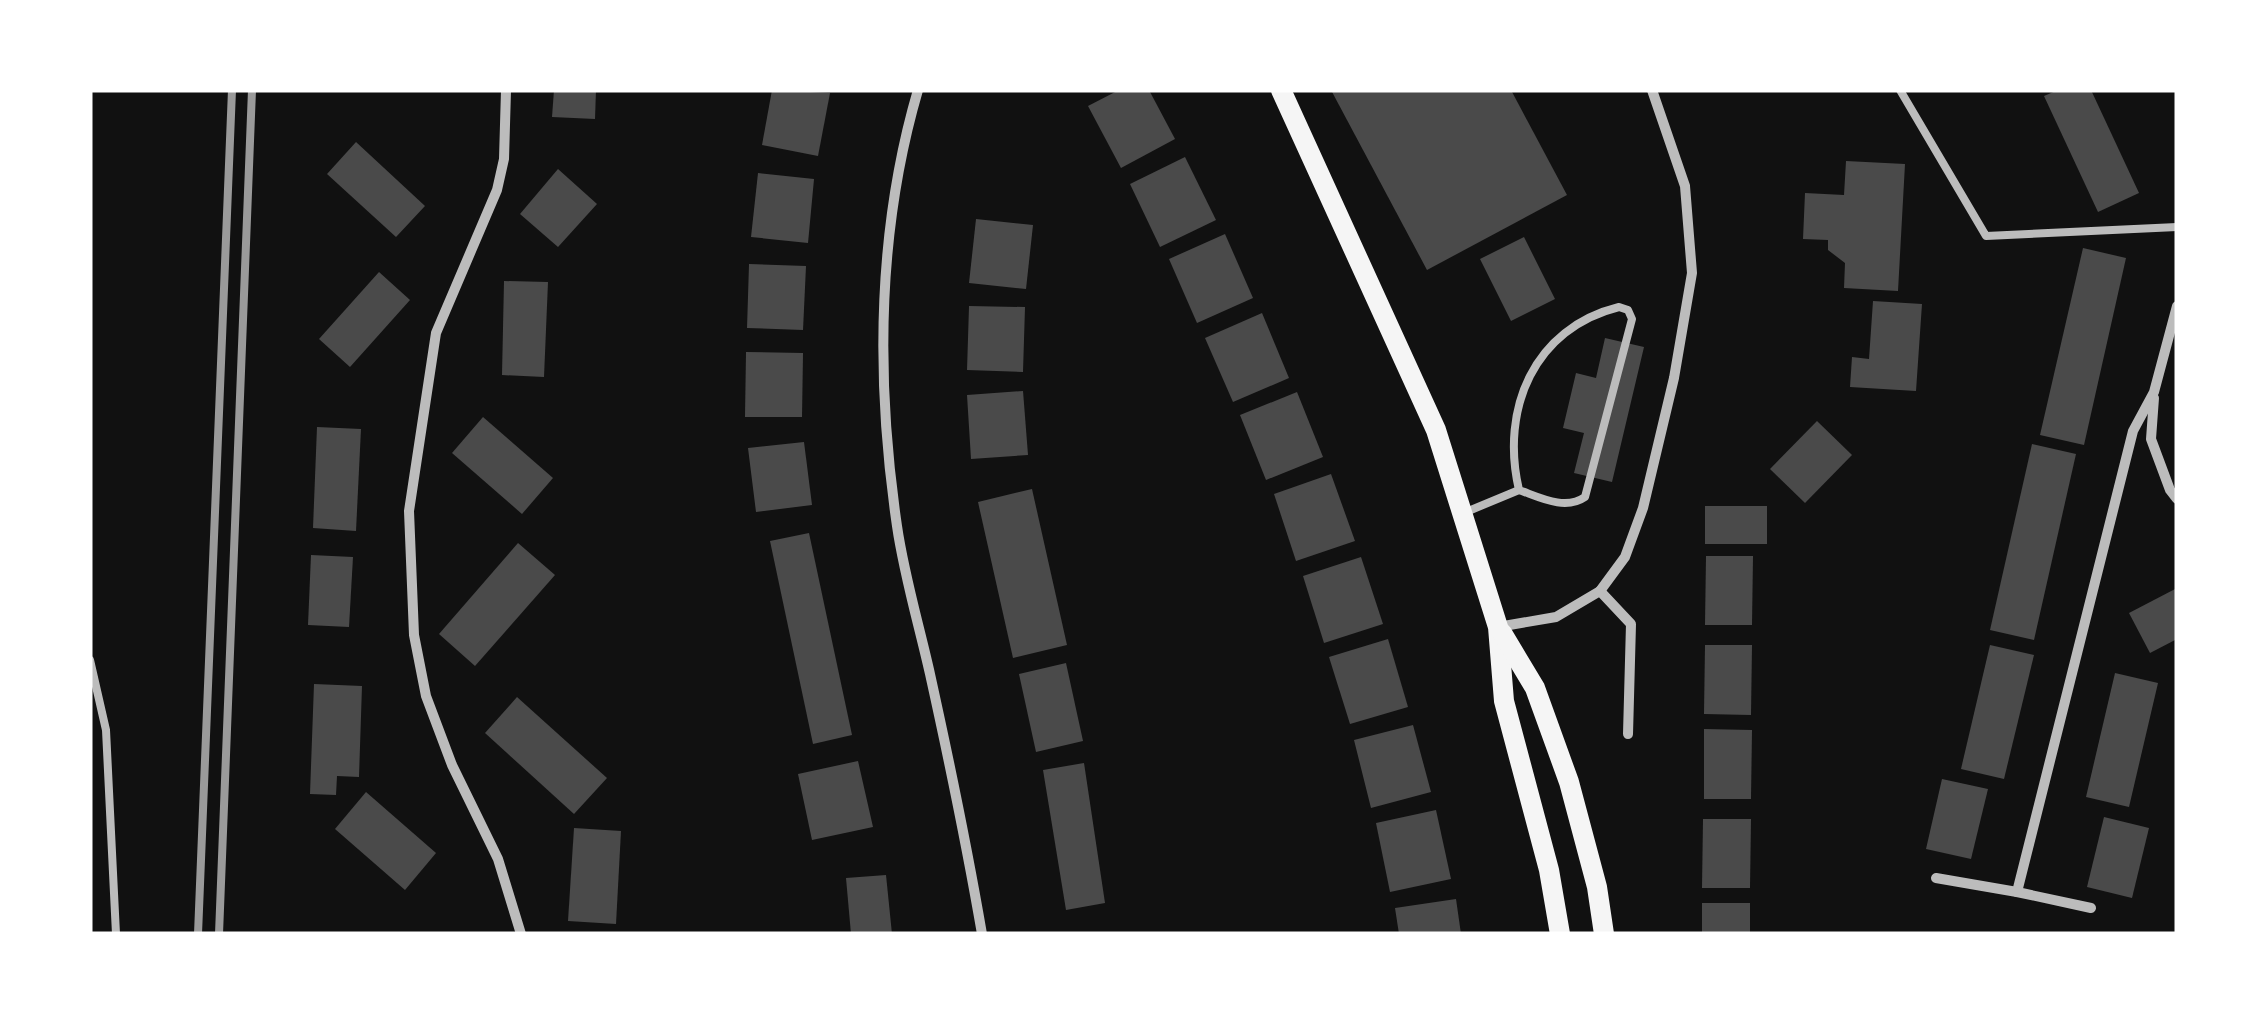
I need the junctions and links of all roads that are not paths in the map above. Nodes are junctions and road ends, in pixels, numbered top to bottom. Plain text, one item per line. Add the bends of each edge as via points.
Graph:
1 (506, 90) edge
2 (918, 90) edge
3 (1280, 90) edge
4 (1652, 90) edge
5 (1900, 90) edge
6 (2177, 226) edge
7 (2176, 313) edge
8 (2154, 392) junction
9 (1519, 490) junction
10 (2177, 499) edge
11 (1462, 514) junction
12 (1600, 591) junction
13 (1498, 627) junction
14 (90, 660) edge
15 (1628, 734) dead end
16 (1936, 878) dead end
17 (2017, 892) junction
18 (2092, 908) dead end
19 (116, 934) edge
20 (522, 934) edge
21 (982, 934) edge
22 (1560, 934) edge
23 (1604, 934) edge

1 - 20 street via 497,190 436,333 410,511 414,635 426,696 498,859
2 - 21 street via 902,146 885,288 884,394 897,528
3 - 11 main road via 1436,430
4 - 12 street via 1685,186 1692,273 1643,508 1625,557
5 - 6 lane via 1986,236
7 - 8 street
8 - 10 street via 2151,439
8 - 17 street via 2133,431
9 - 9 lane via 1514,420 1546,348 1599,312 1628,310 1627,343 1585,497 1564,504
9 - 11 lane
11 - 13 main road
12 - 13 street via 1556,617
12 - 15 street via 1631,624
13 - 22 main road via 1504,701 1550,870
13 - 23 main road via 1535,688 1569,782
14 - 19 lane via 106,730
16 - 17 street
17 - 18 street

